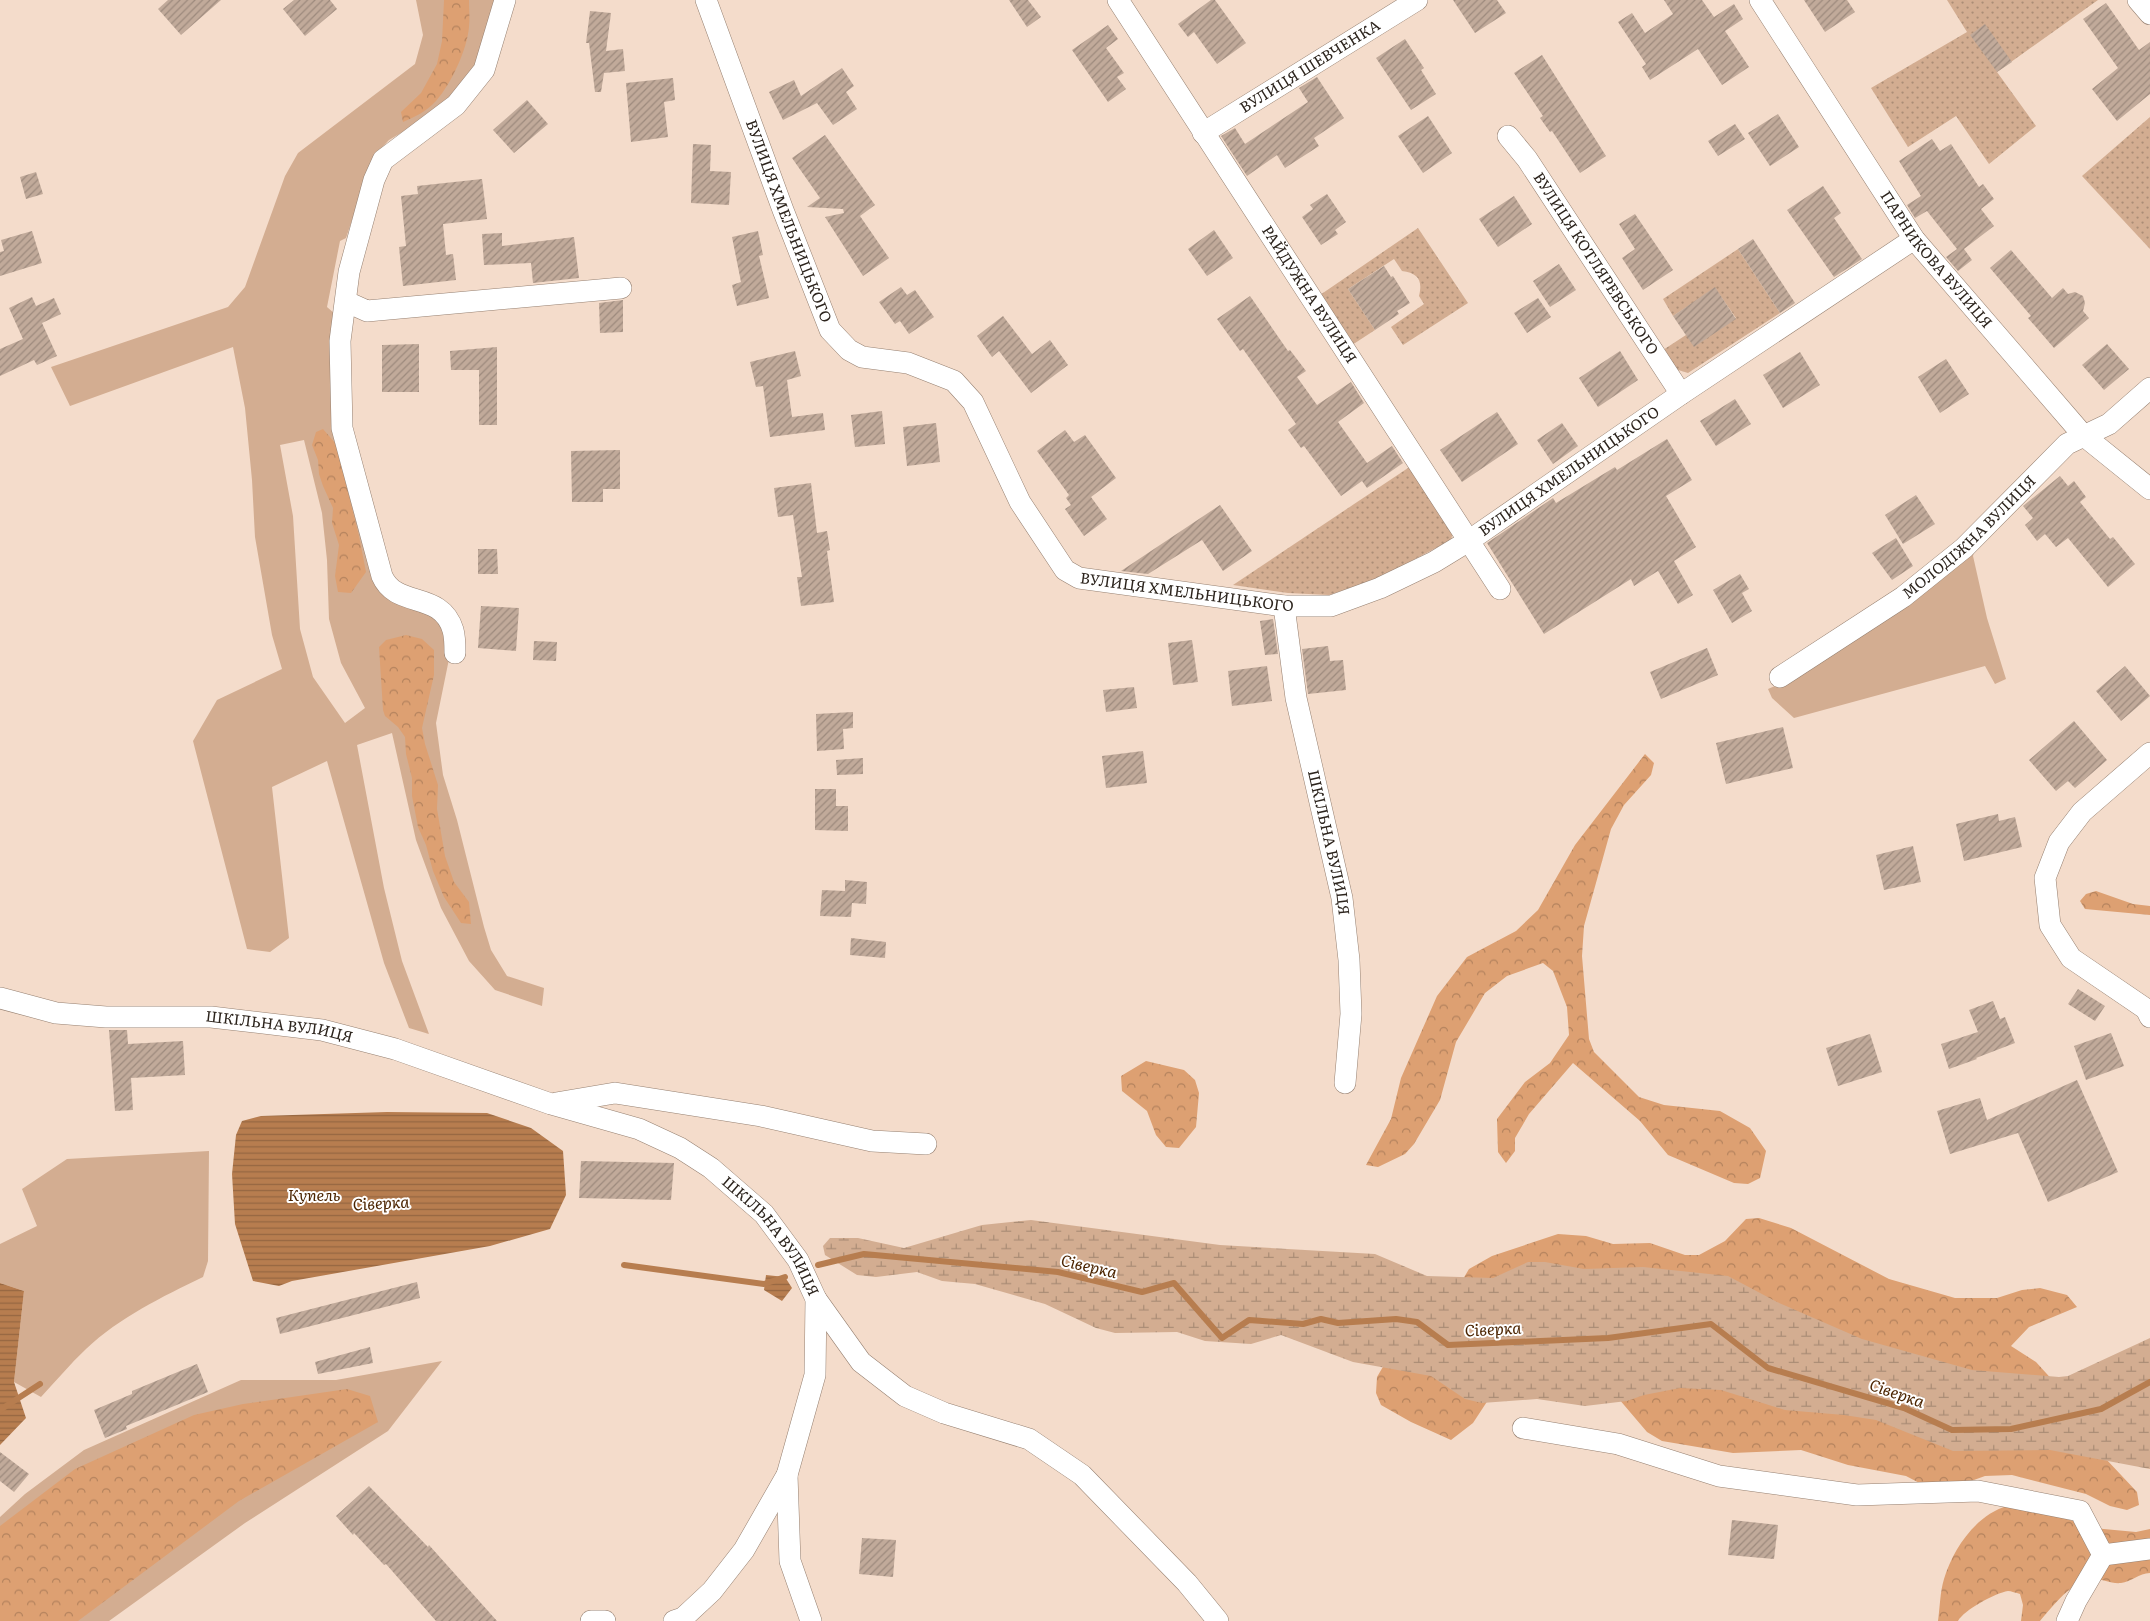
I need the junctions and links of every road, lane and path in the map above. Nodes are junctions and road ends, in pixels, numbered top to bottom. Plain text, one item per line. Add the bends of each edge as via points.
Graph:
1 (505, 0) edge
2 (706, 0) edge
3 (1118, 0) edge
4 (1417, 0) edge
5 (1760, 0) edge
6 (2138, 0) edge
7 (2150, 14) edge
8 (1203, 133) junction
9 (1508, 136) dead end
10 (1914, 239) junction
11 (621, 288) dead end
12 (347, 302) junction
13 (2150, 388) edge
14 (1681, 394) junction
15 (2083, 435) junction
16 (2150, 488) edge
17 (1470, 540) junction
18 (1500, 588) dead end
19 (1284, 606) junction
20 (456, 654) dead end
21 (1780, 677) dead end
22 (2150, 753) edge
23 (0, 998) edge
24 (2150, 1017) edge
25 (1345, 1083) dead end
26 (551, 1104) junction
27 (926, 1144) dead end
28 (816, 1299) junction
29 (1523, 1428) dead end
30 (787, 1475) junction
31 (2150, 1549) edge
32 (2103, 1554) junction
33 (591, 1621) edge
34 (605, 1621) edge
35 (674, 1621) edge
36 (811, 1621) edge
37 (1218, 1621) edge
38 (2067, 1621) edge

1 - 12 street via 484,70 456,105 383,160 374,180 352,263
2 - 19 street, ВУЛИЦЯ ХМЕЛЬНИЦЬКОГО via 830,330 849,350 862,357 908,363 954,381 973,402 1020,502 1065,570 1079,578
3 - 8 street, РАЙДУЖНА ВУЛИЦЯ
4 - 8 street, ВУЛИЦЯ ШЕВЧЕНКА
5 - 10 street, ПАРНИКОВА ВУЛИЦЯ
6 - 7 street
8 - 17 street, РАЙДУЖНА ВУЛИЦЯ
9 - 14 street, ВУЛИЦЯ КОТЛЯРЕВСЬКОГО via 1527,159
10 - 14 street, ВУЛИЦЯ ХМЕЛЬНИЦЬКОГО
10 - 15 street, ПАРНИКОВА ВУЛИЦЯ
11 - 12 street via 367,311
12 - 20 street via 340,341 342,428 382,576 394,593 422,600 447,616 454,631
13 - 15 street, МОЛОДІЖНА ВУЛИЦЯ via 2109,424
14 - 17 street, ВУЛИЦЯ ХМЕЛЬНИЦЬКОГО
15 - 16 street, ПАРНИКОВА ВУЛИЦЯ
15 - 21 street, МОЛОДІЖНА ВУЛИЦЯ via 2067,444 1964,548 1903,598
17 - 18 street, РАЙДУЖНА ВУЛИЦЯ
17 - 19 street, ВУЛИЦЯ ХМЕЛЬНИЦЬКОГО via 1380,588 1331,606
19 - 25 street, ШКІЛЬНА ВУЛИЦЯ via 1296,698 1342,898 1351,1014
22 - 24 street via 2082,812 2059,842 2045,878 2050,925 2071,958 2146,1009
23 - 26 street, ШКІЛЬНА ВУЛИЦЯ via 56,1013 106,1017 211,1017 322,1030 395,1049
26 - 27 street, ШКІЛЬНА ВУЛИЦЯ via 615,1094 761,1116 872,1141
26 - 28 street, ШКІЛЬНА ВУЛИЦЯ via 639,1130 680,1148 711,1168 764,1214 798,1260
28 - 30 street, ШКІЛЬНА ВУЛИЦЯ via 815,1374
28 - 37 street via 861,1362 905,1396 944,1413 1029,1439 1082,1475 1187,1583
29 - 32 street via 1618,1444 1719,1476 1857,1495 1978,1492 2080,1511
30 - 35 street, ШКІЛЬНА ВУЛИЦЯ via 744,1550 712,1591 684,1618
30 - 36 street via 790,1561
31 - 32 street
32 - 38 street
33 - 34 street

